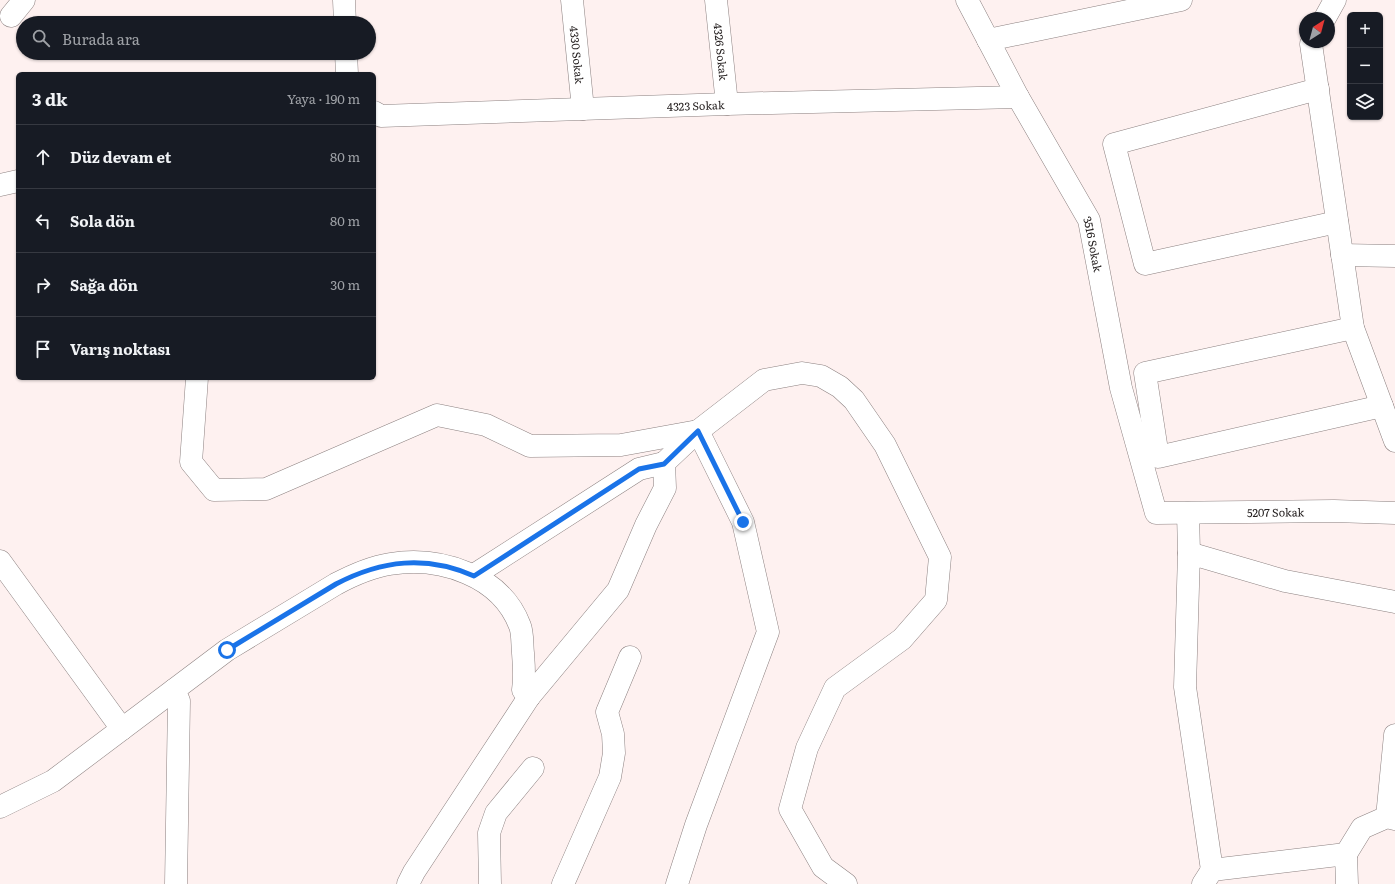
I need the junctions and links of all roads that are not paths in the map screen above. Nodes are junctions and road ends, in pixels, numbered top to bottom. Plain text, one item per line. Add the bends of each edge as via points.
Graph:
1 (344, 0) edge
2 (572, 0) edge
3 (716, 0) edge
4 (967, 0) edge
5 (1181, 0) edge
6 (1334, 0) edge
7 (1328, 12) edge
8 (345, 16) edge
9 (988, 40) junction
10 (1312, 48) edge
11 (347, 60) edge
12 (348, 72) edge
13 (1318, 89) junction
14 (1018, 97) junction
15 (727, 104) junction
16 (583, 109) junction
17 (376, 113) edge
18 (16, 181) edge
19 (0, 185) edge
20 (1337, 222) junction
21 (1342, 255) junction
22 (1395, 256) edge
23 (1353, 328) junction
24 (197, 380) edge
25 (1382, 406) junction
26 (698, 431) junction
27 (1395, 441) edge
28 (664, 464) junction
29 (1156, 513) joint
30 (1395, 513) edge
31 (1188, 514) junction
32 (1189, 553) junction
33 (0, 561) edge
34 (474, 576) junction
35 (1395, 602) edge
36 (630, 657) dead end
37 (174, 690) junction
38 (529, 696) junction
39 (122, 729) junction
40 (1395, 735) edge
41 (533, 768) dead end
42 (0, 807) edge
43 (1391, 818) edge
44 (1346, 854) junction
45 (1207, 877) edge
46 (176, 884) edge
47 (408, 884) edge
48 (490, 884) edge
49 (563, 884) edge
50 (677, 884) edge
51 (846, 884) edge
52 (1348, 884) edge

1 - 8 street
2 - 16 street, 4330 Sokak
3 - 15 street, 4326 Sokak
4 - 9 street, 3516 Sokak
5 - 9 street
6 - 7 street
9 - 14 street, 3516 Sokak
10 - 13 street
11 - 12 street
13 - 20 street
13 - 20 street via 1114,144 1145,264
14 - 15 street, 4323 Sokak
14 - 29 street, 3516 Sokak via 1088,220 1121,388
15 - 16 street, 4323 Sokak
16 - 17 street, 4323 Sokak via 381,116
18 - 19 street
20 - 21 street
21 - 22 street
21 - 23 street
23 - 25 street
23 - 25 street via 1145,373 1158,457
24 - 26 street via 191,462 214,490 266,489 437,415 486,425 530,446 622,445
25 - 27 street
26 - 28 street
26 - 50 street via 743,522 768,632 696,825
26 - 51 street via 764,380 802,372 821,376 840,387 854,400 885,445 940,557 936,600 902,639 835,688 807,748 790,809 823,867
28 - 34 street via 639,469
28 - 38 street via 665,488 618,590
29 - 31 street, 5207 Sokak
30 - 31 street, 5207 Sokak via 1334,511
31 - 32 street
32 - 35 street via 1285,582
32 - 45 street via 1185,687
33 - 39 street
34 - 37 street via 443,565 410,562 371,568 336,584 227,650
34 - 38 street via 498,593 507,603 520,627 525,677 523,690
36 - 49 street via 607,712 613,734 614,753 610,777
37 - 39 street
37 - 46 street via 179,701
38 - 47 street
39 - 42 street via 53,781
40 - 43 street
41 - 48 street via 496,813 489,833
43 - 44 street via 1362,828
44 - 45 street
44 - 52 street

